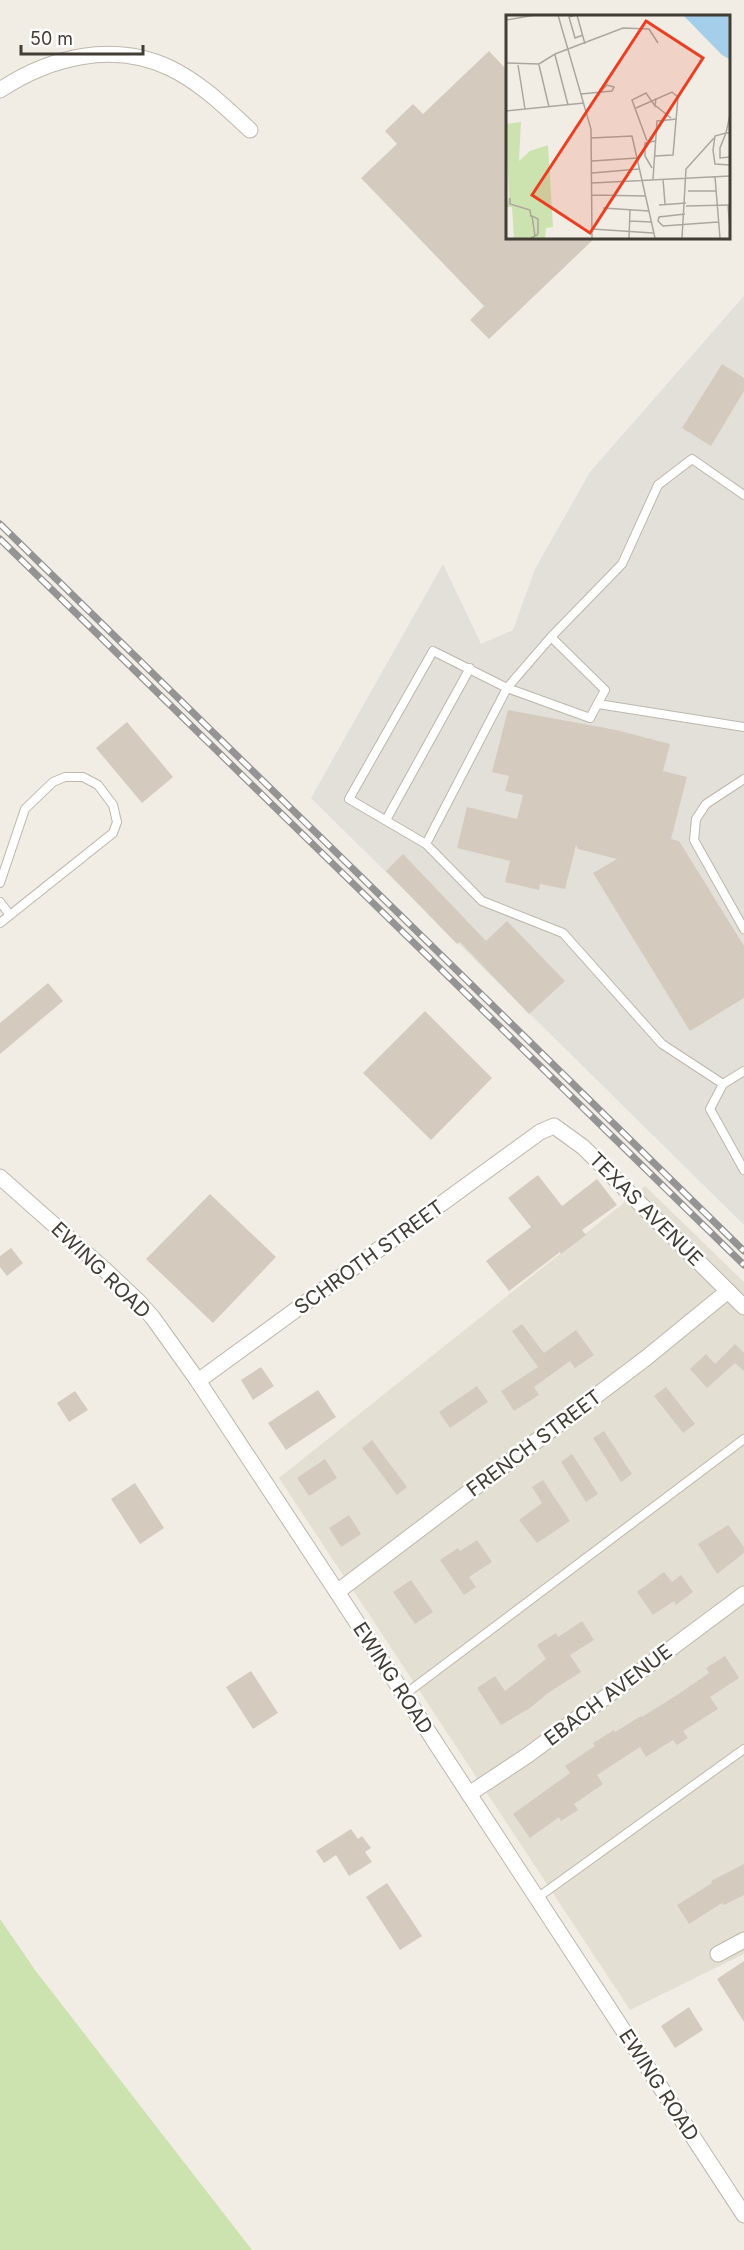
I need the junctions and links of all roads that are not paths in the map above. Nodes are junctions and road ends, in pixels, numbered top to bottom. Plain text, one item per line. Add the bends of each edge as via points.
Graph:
1 (0, 90) edge
2 (250, 130) dead end
3 (744, 495) edge
4 (551, 637) junction
5 (470, 668) junction
6 (507, 688) junction
7 (598, 704) junction
8 (744, 727) edge
9 (744, 779) edge
10 (386, 820) junction
11 (426, 844) junction
12 (0, 883) edge
13 (0, 902) edge
14 (10, 915) junction
15 (0, 923) edge
16 (744, 929) edge
17 (744, 1071) edge
18 (723, 1084) junction
19 (540, 1132) joint
20 (744, 1170) edge
21 (0, 1177) edge
22 (728, 1291) junction
23 (744, 1307) edge
24 (198, 1381) junction
25 (744, 1439) edge
26 (337, 1592) junction
27 (744, 1594) edge
28 (404, 1695) junction
29 (744, 1749) edge
30 (469, 1794) junction
31 (537, 1898) junction
32 (744, 1940) edge
33 (718, 1954) dead end
34 (742, 2210) edge

1 - 2 street via 54,62 88,56 123,56 170,69 207,91
3 - 4 lane via 692,459 658,485 622,564
4 - 6 lane
4 - 7 lane via 605,690
5 - 6 lane
5 - 10 lane
5 - 10 lane via 433,651 349,799
6 - 7 lane via 590,718
6 - 11 lane
7 - 8 lane
9 - 16 lane via 706,804 696,819 694,840
10 - 11 lane
11 - 18 lane via 482,901 563,933 662,1044
12 - 14 lane via 25,808 53,782 65,777 83,777 98,785 113,805 117,822 113,833
13 - 14 lane
14 - 15 lane
17 - 18 lane
18 - 20 lane via 710,1109
19 - 22 street, TEXAS AVENUE via 554,1126 583,1147
19 - 24 street, SCHROTH STREET
21 - 24 street, EWING ROAD via 139,1302
22 - 23 street, TEXAS AVENUE
22 - 26 street, FRENCH STREET via 646,1358
24 - 26 street, EWING ROAD
25 - 28 lane
26 - 28 street, EWING ROAD
27 - 30 street, EBACH AVENUE via 528,1755
28 - 30 street, EWING ROAD
29 - 31 lane
30 - 31 street, EWING ROAD
31 - 34 street, EWING ROAD
32 - 33 street

